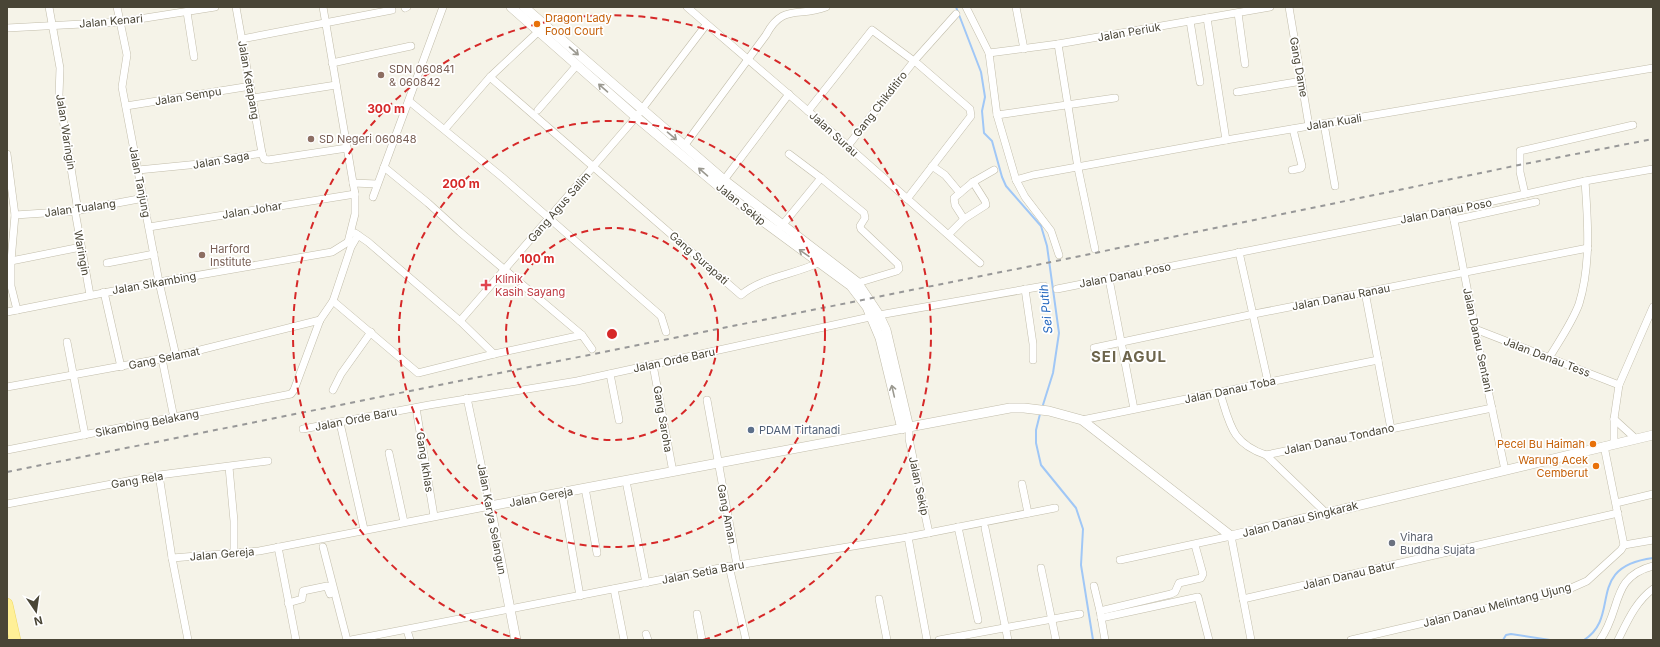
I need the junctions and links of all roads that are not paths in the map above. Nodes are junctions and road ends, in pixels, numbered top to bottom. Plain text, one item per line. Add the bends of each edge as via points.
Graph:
1 (49, 7) edge
2 (117, 7) edge
3 (214, 7) edge
4 (236, 7) edge
5 (323, 7) edge
6 (443, 7) edge
7 (524, 7) edge
8 (687, 7) edge
9 (826, 7) edge
10 (966, 7) edge
11 (1016, 7) edge
12 (1270, 7) edge
13 (1289, 7) edge
14 (514, 8) edge
15 (177, 10) edge
16 (392, 10) dead end
17 (188, 12) junction
18 (1238, 13) junction
19 (956, 14) dead end
20 (1207, 18) junction
21 (1190, 21) junction
22 (120, 22) junction
23 (326, 22) junction
24 (52, 25) junction
25 (706, 25) junction
26 (7, 28) edge
27 (539, 31) junction
28 (242, 39) junction
29 (1058, 44) junction
30 (411, 46) dead end
31 (1024, 49) junction
32 (989, 53) junction
33 (194, 57) dead end
34 (747, 58) junction
35 (914, 61) junction
36 (332, 63) junction
37 (1245, 64) dead end
38 (577, 65) junction
39 (1653, 68) edge
40 (490, 77) junction
41 (1302, 81) junction
42 (1200, 82) dead end
43 (336, 85) junction
44 (251, 86) junction
45 (1237, 92) dead end
46 (789, 94) junction
47 (253, 98) junction
48 (1115, 98) dead end
49 (409, 101) junction
50 (1067, 105) junction
51 (126, 106) junction
52 (538, 110) dead end
53 (808, 111) junction
54 (639, 113) junction
55 (997, 115) junction
56 (1324, 124) junction
57 (1633, 125) dead end
58 (1310, 126) junction
59 (445, 129) junction
60 (1293, 129) junction
61 (1226, 140) junction
62 (684, 146) junction
63 (847, 147) junction
64 (347, 148) junction
65 (262, 153) junction
66 (7, 154) edge
67 (789, 154) dead end
68 (594, 166) junction
69 (932, 166) junction
70 (384, 167) junction
71 (1078, 168) junction
72 (1653, 169) edge
73 (138, 170) junction
74 (994, 170) dead end
75 (1292, 170) dead end
76 (821, 178) junction
77 (724, 180) junction
78 (1016, 180) junction
79 (973, 182) junction
80 (1585, 182) junction
81 (353, 183) junction
82 (377, 184) junction
83 (1335, 186) dead end
84 (960, 193) junction
85 (355, 194) junction
86 (1525, 194) junction
87 (373, 197) dead end
88 (144, 198) junction
89 (907, 199) junction
90 (1536, 202) dead end
91 (1452, 210) junction
92 (76, 211) junction
93 (12, 219) edge
94 (550, 219) junction
95 (964, 219) junction
96 (1454, 220) junction
97 (149, 227) junction
98 (779, 229) junction
99 (351, 231) junction
100 (949, 234) junction
101 (358, 235) junction
102 (81, 247) junction
103 (1588, 248) junction
104 (1095, 249) dead end
105 (1239, 252) junction
106 (154, 254) junction
107 (1060, 255) dead end
108 (11, 261) junction
109 (107, 263) dead end
110 (818, 263) junction
111 (980, 263) dead end
112 (505, 269) junction
113 (1464, 273) junction
114 (1109, 279) junction
115 (159, 282) junction
116 (854, 284) junction
117 (1044, 286) dead end
118 (1057, 288) dead end
119 (1025, 289) junction
120 (104, 292) junction
121 (1365, 292) junction
122 (90, 295) junction
123 (334, 300) junction
124 (1653, 306) edge
125 (17, 310) junction
126 (7, 312) edge
127 (1254, 314) junction
128 (876, 316) junction
129 (320, 320) junction
130 (460, 321) junction
131 (1475, 329) junction
132 (371, 332) junction
133 (666, 332) dead end
134 (582, 335) junction
135 (1121, 341) junction
136 (67, 342) dead end
137 (1094, 348) dead end
138 (592, 349) dead end
139 (494, 354) junction
140 (176, 356) junction
141 (1549, 358) junction
142 (162, 359) junction
143 (1033, 360) dead end
144 (1378, 360) junction
145 (653, 365) junction
146 (121, 367) junction
147 (610, 374) junction
148 (74, 375) junction
149 (1268, 382) junction
150 (1619, 385) junction
151 (7, 387) edge
152 (333, 390) dead end
153 (1220, 393) junction
154 (467, 398) junction
155 (707, 400) dead end
156 (416, 408) junction
157 (1492, 408) junction
158 (1134, 409) junction
159 (174, 418) junction
160 (1614, 419) junction
161 (619, 420) dead end
162 (1082, 420) junction
163 (340, 423) junction
164 (906, 428) junction
165 (303, 429) dead end
166 (1391, 429) junction
167 (85, 435) junction
168 (1653, 435) edge
169 (1636, 439) junction
170 (1614, 444) junction
171 (1604, 446) junction
172 (7, 450) edge
173 (389, 452) dead end
174 (1266, 455) junction
175 (268, 460) dead end
176 (717, 463) junction
177 (229, 466) junction
178 (1505, 470) junction
179 (672, 472) junction
180 (159, 475) junction
181 (626, 481) junction
182 (1022, 484) dead end
183 (585, 488) junction
184 (562, 493) junction
185 (1653, 494) edge
186 (1616, 503) junction
187 (7, 504) edge
188 (490, 506) junction
189 (1055, 508) dead end
190 (1325, 512) junction
191 (1028, 513) junction
192 (1618, 513) junction
193 (434, 516) junction
194 (404, 522) junction
195 (958, 527) junction
196 (985, 528) dead end
197 (364, 529) junction
198 (929, 533) junction
199 (1232, 536) junction
200 (908, 537) junction
201 (1653, 540) edge
202 (1195, 545) junction
203 (1624, 545) junction
204 (278, 547) junction
205 (323, 547) dead end
206 (597, 553) dead end
207 (234, 554) junction
208 (172, 558) junction
209 (1120, 560) dead end
210 (733, 566) junction
211 (1653, 566) edge
212 (1041, 568) dead end
213 (646, 583) junction
214 (1094, 586) dead end
215 (614, 589) junction
216 (1653, 589) edge
217 (335, 595) junction
218 (580, 596) junction
219 (1243, 599) junction
220 (879, 600) dead end
221 (288, 603) junction
222 (7, 604) edge
223 (510, 610) junction
224 (697, 614) dead end
225 (1080, 614) dead end
226 (1100, 614) junction
227 (1051, 619) junction
228 (978, 620) dead end
229 (1006, 627) junction
230 (408, 630) junction
231 (15, 640) edge
232 (188, 640) edge
233 (296, 640) edge
234 (347, 640) edge
235 (351, 640) edge
236 (410, 640) edge
237 (516, 640) edge
238 (624, 640) edge
239 (702, 640) edge
240 (746, 640) edge
241 (887, 640) edge
242 (927, 640) edge
243 (939, 640) edge
244 (1008, 640) edge
245 (1056, 640) edge
246 (1104, 640) edge
247 (1209, 640) edge
248 (1251, 640) edge
249 (1351, 640) edge
250 (1600, 640) edge
251 (1618, 640) edge

1 - 24 street, Jalan Waringin
2 - 22 street, Jalan Tanjung
3 - 17 street, Jalan Kenari
4 - 28 street, Jalan Ketapang
5 - 23 street, Jalan Sikambing
6 - 49 street
7 -> 54 street, Jalan Sekip
8 - 25 street, Jalan Surau
9 - 34 street via 778,18
10 - 32 street
11 - 31 street
12 - 18 street, Jalan Periuk
13 - 41 street, Gang Dame
14 - 27 street, Jalan Sekip
15 - 17 street, Jalan Kenari
15 - 22 street, Jalan Kenari
16 - 23 street
17 - 33 street
18 - 20 street, Jalan Periuk
18 - 37 street
19 - 35 street, Gang Chikditiro
20 - 21 street, Jalan Periuk
20 - 61 street
21 - 29 street, Jalan Periuk
21 - 42 street
22 - 24 street, Jalan Kenari
22 - 51 street, Jalan Tanjung via 127,55 122,86
23 - 28 street
23 - 36 street, Jalan Sikambing
24 - 26 street, Jalan Kenari
24 - 92 street, Jalan Waringin via 60,68 59,95
25 - 34 street, Jalan Surau
25 - 54 street, Gang Agus Salim
27 - 38 street, Jalan Sekip
27 - 40 street
28 - 44 street, Jalan Ketapang
29 - 31 street, Jalan Periuk
29 - 50 street
30 - 36 street
31 - 32 street, Jalan Periuk
32 - 55 street
34 - 46 street, Jalan Surau
34 - 62 street
35 - 53 street via 874,31 869,32
35 - 63 street, Gang Chikditiro
35 - 69 street via 971,111 971,116
36 - 43 street, Jalan Sikambing
38 - 52 street
54 -> 38 street, Jalan Sekip
39 - 56 street, Jalan Kuali
40 - 59 street
40 - 68 street
41 - 45 street
41 - 58 street, Gang Dame
43 - 47 street
43 - 64 street, Jalan Sikambing
44 - 47 street, Jalan Ketapang
44 - 51 street, Jalan Sempu
46 - 53 street, Jalan Surau
46 - 77 street
47 - 65 street, Jalan Ketapang
48 - 50 street
49 - 59 street
49 - 70 street
50 - 55 street
50 - 71 street
51 - 73 street, Jalan Tanjung
53 - 63 street, Jalan Surau
54 -> 62 street, Jalan Sekip
54 - 68 street, Gang Agus Salim
98 -> 54 street, Jalan Sekip
55 - 78 street
56 - 58 street, Jalan Kuali
56 - 83 street
57 - 86 street via 1520,151 1520,172
58 - 60 street, Jalan Kuali
59 - 94 street
60 - 61 street, Jalan Kuali
60 - 75 street via 1302,166
61 - 71 street, Jalan Kuali
62 - 77 street, Jalan Sekip
63 - 89 street, Jalan Surau
64 - 65 street, Jalan Saga via 268,160 264,159
64 - 81 street, Jalan Sikambing
65 - 73 street, Jalan Saga via 199,164
66 - 93 street
67 - 76 street
68 - 94 street, Gang Agus Salim
68 - 110 street, Gang Surapati via 741,295 755,285
69 - 84 street via 945,175
69 - 89 street
70 - 82 street
70 - 112 street
71 - 78 street, Jalan Kuali
71 - 104 street
72 - 80 street, Jalan Danau Poso
73 - 88 street, Jalan Tanjung
74 - 79 street
76 - 98 street
76 - 116 street via 864,213 865,218 860,229 898,264 897,270
77 - 98 street, Jalan Sekip
78 - 107 street via 1025,197 1051,231
79 - 84 street
79 - 95 street via 986,205
80 - 86 street, Jalan Danau Poso
80 - 103 street
81 - 82 street
81 - 85 street, Jalan Sikambing
82 - 87 street
84 - 95 street via 953,200
85 - 97 street, Jalan Johar
85 - 99 street, Jalan Sikambing via 355,214
86 - 91 street, Jalan Danau Poso
88 - 92 street, Jalan Tualang
88 - 97 street, Jalan Tanjung
89 - 100 street, Jalan Surau
90 - 96 street
91 - 96 street, Jalan Danau Sentani
91 - 105 street, Jalan Danau Poso
92 - 93 street, Jalan Tualang
92 - 102 street, Waringin
93 - 108 street
94 - 112 street, Gang Agus Salim
94 - 133 street via 660,316
95 - 100 street
96 - 113 street, Jalan Danau Sentani
97 - 106 street, Jalan Tanjung
110 -> 98 street, Jalan Sekip
98 - 116 street, Jalan Sekip
99 - 101 street
99 - 115 street, Jalan Sikambing via 348,242 332,252
100 - 111 street, Jalan Surau
101 - 123 street via 351,247
101 - 130 street
102 - 108 street
102 - 122 street, Waringin
103 - 113 street, Jalan Danau Ranau
103 - 141 street via 1579,304
105 - 114 street, Jalan Danau Poso
105 - 127 street
106 - 109 street
106 - 115 street, Jalan Tanjung
108 - 125 street via 11,286
110 - 116 street, Jalan Sekip
112 - 130 street, Gang Agus Salim
112 - 134 street
113 - 121 street, Jalan Danau Ranau
113 - 131 street, Jalan Danau Sentani
114 - 118 street, Jalan Danau Poso
114 - 135 street
115 - 120 street, Jalan Sikambing
115 - 140 street, Jalan Tanjung
116 - 128 street, Jalan Sekip
117 - 119 street, Jalan Orde Baru
119 - 128 street, Jalan Orde Baru
119 - 143 street
120 - 122 street, Jalan Sikambing
120 - 146 street
121 - 127 street, Jalan Danau Ranau
121 - 144 street
122 - 125 street, Jalan Sikambing
123 - 129 street
123 - 132 street
124 - 150 street
125 - 126 street, Jalan Sikambing
127 - 135 street, Jalan Danau Ranau
127 - 149 street
128 - 145 street, Jalan Orde Baru
128 - 164 street, Jalan Sekip via 886,330
129 - 140 street, Gang Selamat
129 - 159 street, Sikambing Belakang via 294,390 287,395
130 - 139 street
131 - 141 street, Jalan Danau Tess
131 - 157 street, Jalan Danau Sentani
132 - 139 street via 418,373
132 - 152 street via 341,374
134 - 138 street
134 - 139 street
135 - 137 street, Jalan Danau Ranau
135 - 158 street
136 - 148 street
140 - 142 street, Gang Selamat
141 - 150 street, Jalan Danau Tess
142 - 146 street, Gang Selamat
142 - 159 street
144 - 149 street, Jalan Danau Toba
144 - 166 street
145 - 147 street, Jalan Orde Baru
145 - 179 street, Gang Saroha
146 - 148 street, Gang Selamat
147 - 154 street, Jalan Orde Baru
147 - 161 street
148 - 151 street, Gang Selamat
148 - 167 street
149 - 153 street, Jalan Danau Toba
150 - 160 street
153 - 158 street, Jalan Danau Toba
153 - 174 street via 1233,432 1251,449
154 - 156 street, Jalan Orde Baru
154 - 188 street, Jalan Karya Selangun
155 - 176 street, Gang Aman
156 - 163 street, Jalan Orde Baru
156 - 193 street, Gang Ikhlas
157 - 166 street, Jalan Danau Tondano
157 - 178 street, Jalan Danau Sentani
158 - 162 street, Jalan Danau Toba
159 - 167 street, Sikambing Belakang
160 - 169 street
160 - 170 street
162 - 164 street, Jalan Danau Singkarak via 1034,408 1010,408
162 - 199 street, Jalan Danau Singkarak
163 - 165 street, Jalan Orde Baru
163 - 197 street
164 - 176 street, Jalan Gereja
164 - 198 street, Jalan Sekip
166 - 174 street, Jalan Danau Tondano
167 - 172 street, Sikambing Belakang
168 - 169 street, Jalan Danau Singkarak
169 - 170 street, Jalan Danau Singkarak
170 - 171 street, Jalan Danau Singkarak
171 - 178 street, Jalan Danau Singkarak
171 - 186 street
173 - 194 street
174 - 190 street
175 - 177 street, Gang Rela
176 - 179 street, Jalan Gereja
176 - 210 street, Gang Aman
177 - 180 street, Gang Rela
177 - 207 street
178 - 190 street, Jalan Danau Singkarak
179 - 181 street, Jalan Gereja
180 - 187 street, Gang Rela
180 - 208 street
181 - 183 street, Jalan Gereja
181 - 213 street
182 - 191 street
183 - 184 street, Jalan Gereja
183 - 206 street
184 - 188 street, Jalan Gereja
184 - 218 street
185 - 186 street
186 - 192 street
188 - 193 street, Jalan Gereja
188 - 223 street, Jalan Karya Selangun
189 - 191 street, Jalan Setia Baru
190 - 199 street, Jalan Danau Singkarak
191 - 195 street, Jalan Setia Baru
192 - 203 street
192 - 219 street, Jalan Danau Batur
193 - 194 street, Jalan Gereja
194 - 197 street, Jalan Gereja
195 - 198 street, Jalan Setia Baru
195 - 228 street
196 - 229 street
197 - 204 street, Jalan Gereja
198 - 200 street, Jalan Setia Baru
199 - 202 street
199 - 219 street
200 - 210 street, Jalan Setia Baru
200 - 242 street
201 - 203 street
202 - 209 street
202 - 226 street via 1201,578 1179,584 1171,594
203 - 249 street, Jalan Danau Melintang Ujung via 1582,584
204 - 207 street, Jalan Gereja
204 - 221 street
205 - 217 street
207 - 208 street, Jalan Gereja
208 - 232 street
210 - 213 street, Jalan Setia Baru
210 - 240 street, Gang Aman
211 - 250 street via 1633,574 1622,587 1615,610
212 - 227 street
213 - 215 street, Jalan Setia Baru
214 - 226 street
215 - 218 street, Jalan Setia Baru
215 - 238 street
216 - 251 street via 1642,599
217 - 221 street via 331,596 327,586 302,592 302,599
217 - 234 street
218 - 223 street, Jalan Setia Baru
219 - 248 street
220 - 241 street
221 - 233 street
222 - 231 main road
223 - 230 street, Jalan Setia Baru
223 - 237 street, Jalan Karya Selangun
224 - 239 street
225 - 227 street
226 - 246 street
226 - 247 street via 1198,597
227 - 229 street
227 - 245 street
229 - 243 street
229 - 244 street
230 - 235 street, Jalan Setia Baru
230 - 236 street

